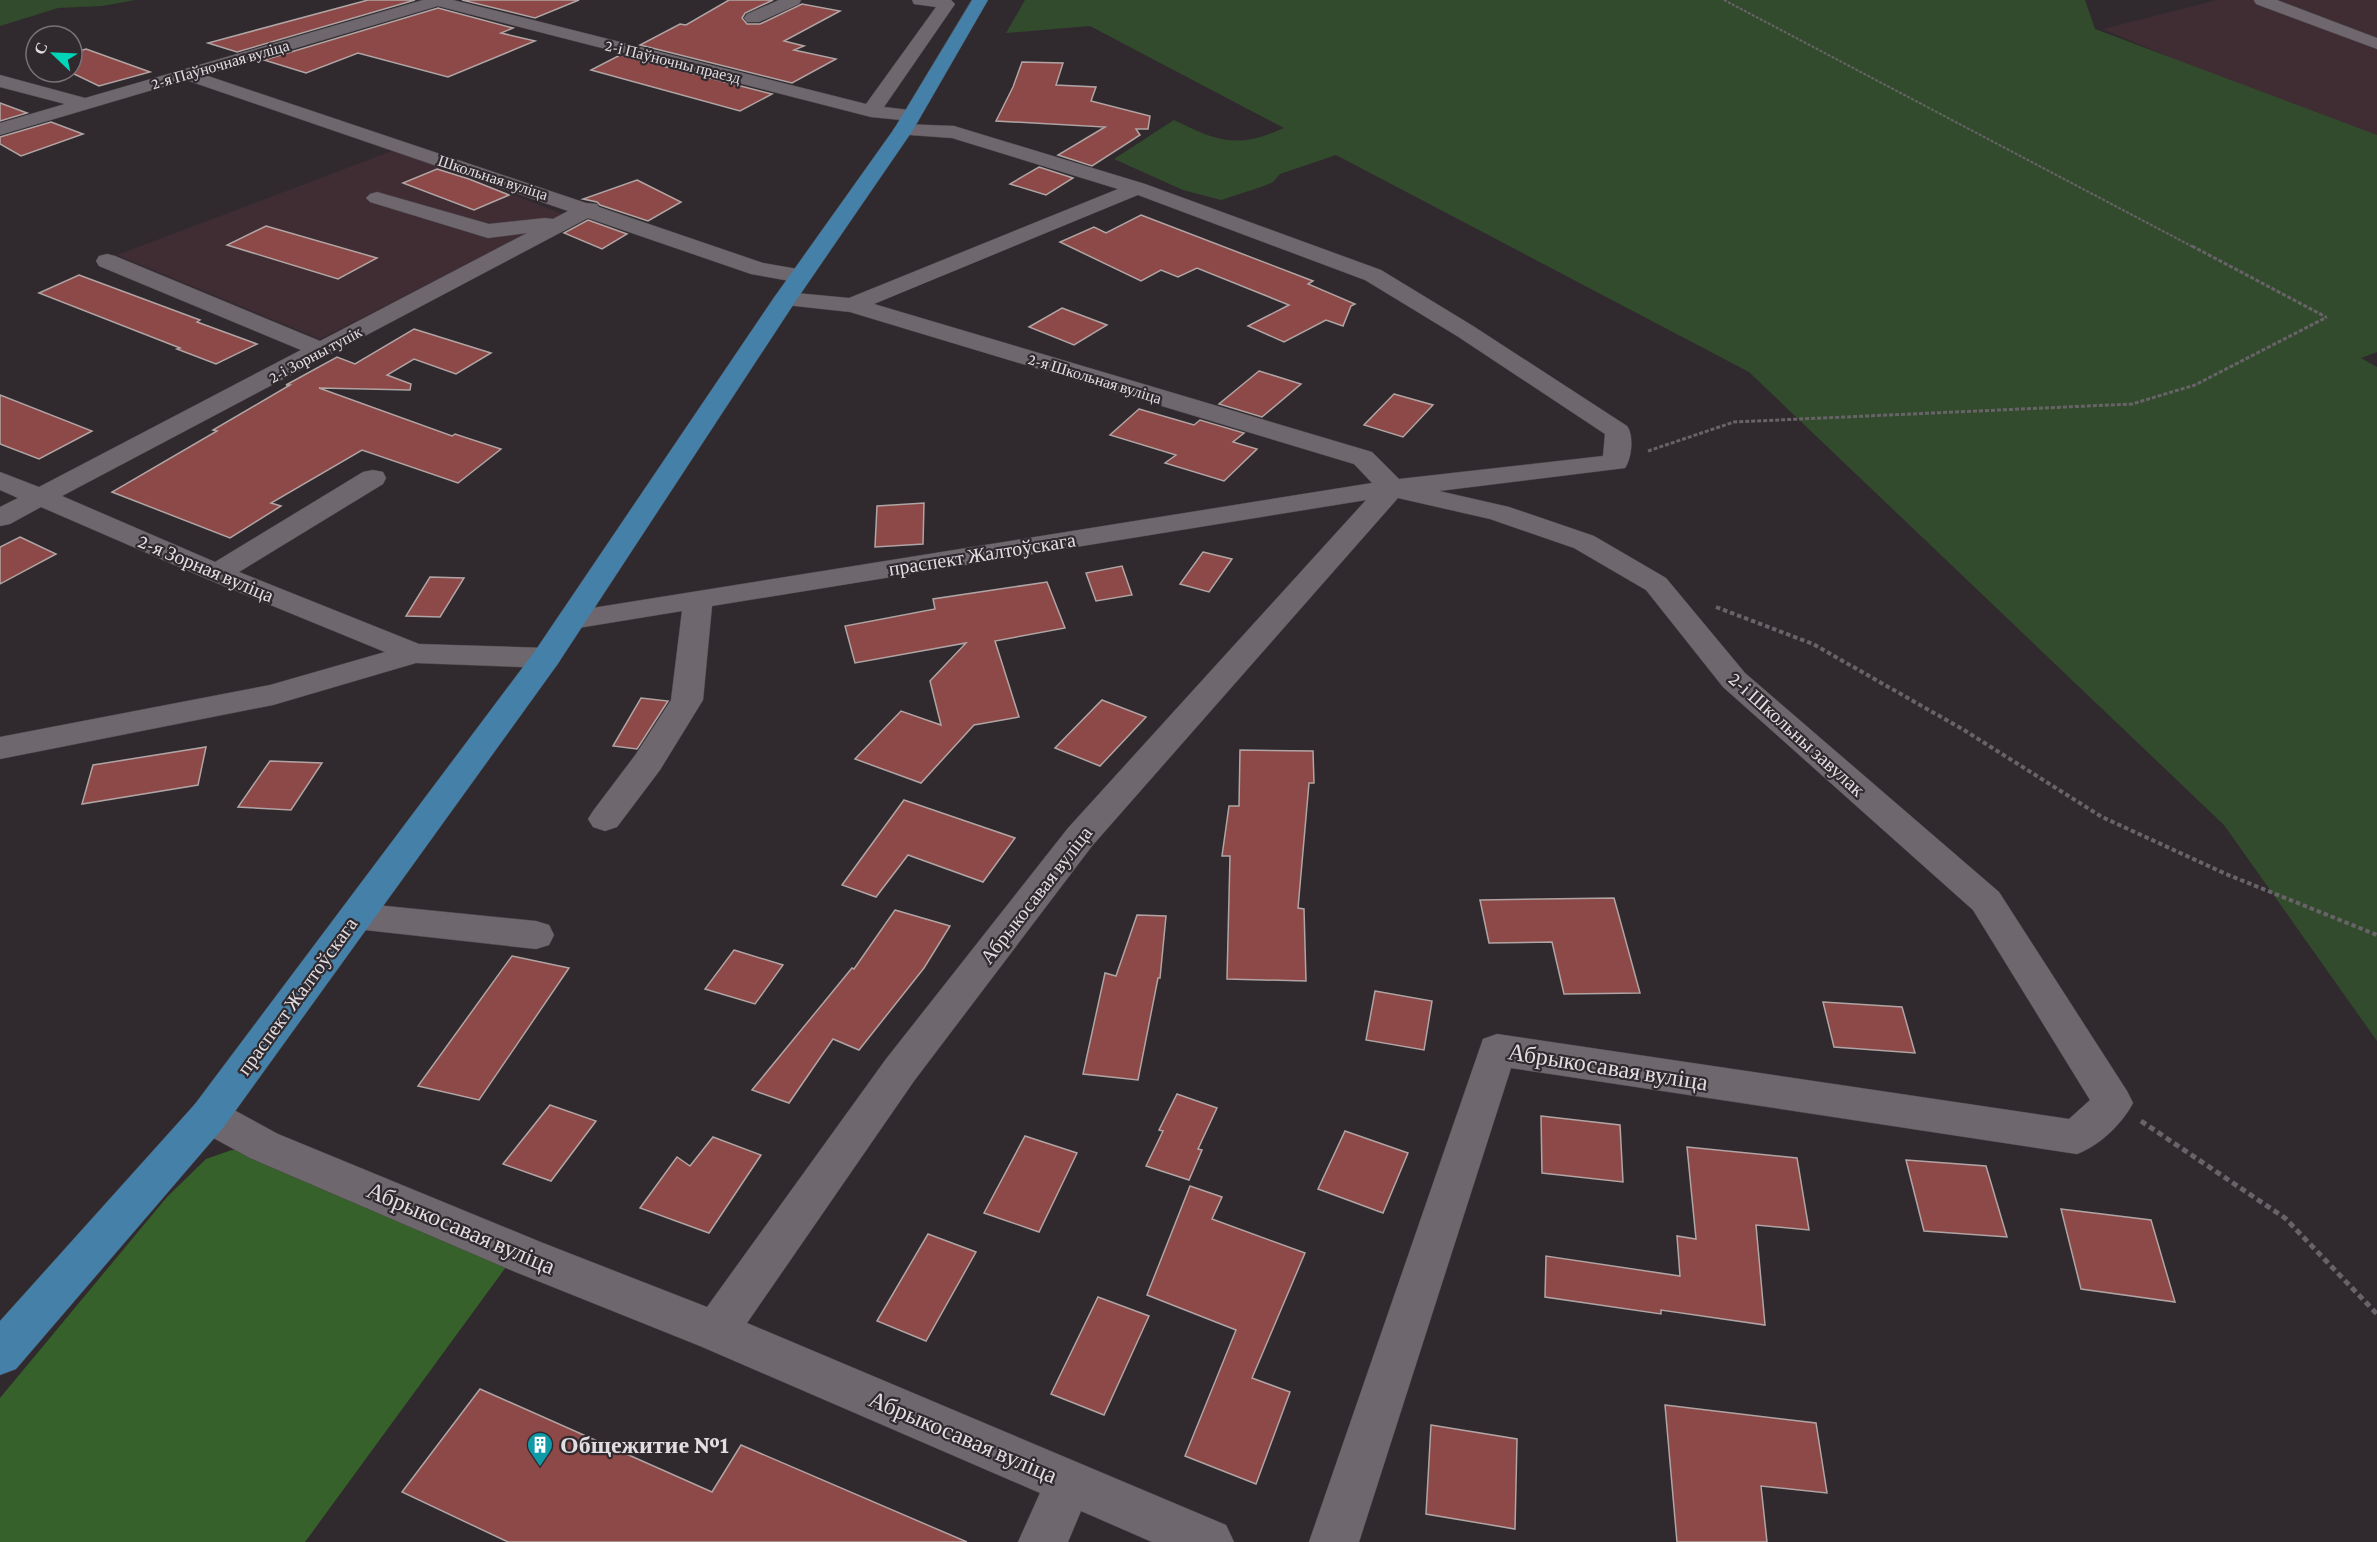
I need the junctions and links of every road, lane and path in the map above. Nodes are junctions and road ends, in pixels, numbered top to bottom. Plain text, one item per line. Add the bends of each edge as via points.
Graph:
1 (792, 0) edge
2 (920, 0) edge
3 (980, 0) edge
4 (1724, 0) edge
5 (2262, 0) edge
6 (439, 1) edge
7 (753, 18) dead end
8 (2377, 44) edge
9 (185, 74) junction
10 (0, 81) edge
11 (86, 104) junction
12 (871, 111) junction
13 (907, 122) junction
14 (0, 129) edge
15 (1138, 188) junction
16 (377, 198) dead end
17 (589, 209) junction
18 (567, 221) junction
19 (107, 261) dead end
20 (793, 287) junction
21 (852, 305) junction
22 (321, 350) junction
23 (1616, 462) junction
24 (373, 478) dead end
25 (0, 480) edge
26 (1392, 488) junction
27 (40, 497) junction
28 (0, 518) edge
29 (217, 573) junction
30 (698, 600) junction
31 (1712, 606) dead end
32 (572, 620) junction
33 (415, 653) junction
34 (546, 658) junction
35 (0, 748) edge
36 (605, 819) dead end
37 (356, 916) junction
38 (536, 935) dead end
39 (2377, 935) edge
40 (2113, 1102) junction
41 (209, 1116) junction
42 (2377, 1314) edge
43 (716, 1331) junction
44 (0, 1354) edge
45 (1070, 1482) junction
46 (1043, 1542) edge
47 (1209, 1542) edge
48 (1334, 1542) edge

1 - 7 street
2 - 12 street via 947,4
3 - 13 main road, праспект Жалтоўскага
4 - 23 path via 2327,317 2195,385 2132,404 1734,422
5 - 8 street
6 - 9 street, 2-я Паўночная вуліца
6 - 12 street, 2-і Паўночны праезд
9 - 11 street, 2-я Паўночная вуліца
9 - 17 street, Школьная вуліца
10 - 11 street
11 - 14 street, 2-я Паўночная вуліца
12 - 13 street, 2-і Паўночны праезд
13 - 15 street, 2-і Паўночны праезд via 954,132
13 - 20 main road, праспект Жалтоўскага
15 - 21 street
15 - 23 street, 2-і Паўночны праезд via 1372,274 1618,431
16 - 18 street via 488,231
17 - 18 street, 2-і Зорны тупік
17 - 20 street, Школьная вуліца via 759,268
18 - 22 street, 2-і Зорны тупік
19 - 22 street
20 - 21 street, 2-я Школьная вуліца
20 - 32 main road, праспект Жалтоўскага
21 - 26 street, 2-я Школьная вуліца via 1363,458
22 - 27 street, 2-і Зорны тупік
23 - 26 street, праспект Жалтоўскага
24 - 29 street
25 - 27 street, 2-я Зорная вуліца
26 - 30 street, праспект Жалтоўскага
26 - 40 street, 2-і Школьны завулак via 1499,513 1584,542 1656,584 1734,680 1986,902
26 - 43 street, Абрыкосавая вуліца via 1080,837 900,1070
27 - 28 street
27 - 29 street, 2-я Зорная вуліца
29 - 33 street, 2-я Зорная вуліца
30 - 32 street, праспект Жалтоўскага
30 - 36 street via 687,700 648,762
31 - 39 path via 1813,644 1964,730 2102,817 2226,874
32 - 34 main road, праспект Жалтоўскага
33 - 34 street, 2-я Зорная вуліца
33 - 35 street, 2-я Зорная вуліца via 273,695
34 - 37 main road, праспект Жалтоўскага
37 - 38 street
37 - 41 main road, праспект Жалтоўскага
40 - 42 path via 2285,1218
40 - 48 street, Абрыкосавая вуліца via 2077,1137 1497,1050
41 - 43 street, Абрыкосавая вуліца via 264,1146
41 - 44 main road, праспект Жалтоўскага
43 - 45 street, Абрыкосавая вуліца
45 - 46 street
45 - 47 street, Абрыкосавая вуліца

